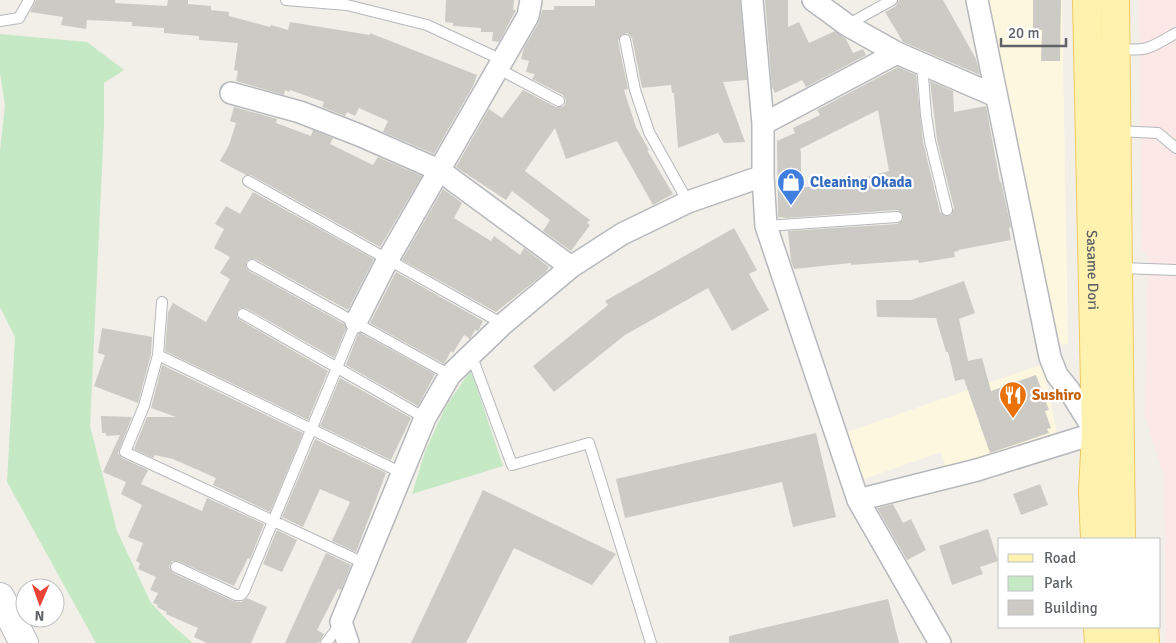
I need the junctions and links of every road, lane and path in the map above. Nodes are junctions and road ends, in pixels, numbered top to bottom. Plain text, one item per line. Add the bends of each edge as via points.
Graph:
1 (29, 0) edge
2 (286, 0) edge
3 (531, 0) edge
4 (752, 0) edge
5 (813, 0) edge
6 (892, 0) edge
7 (977, 0) edge
8 (1087, 0) edge
9 (1115, 0) edge
10 (0, 21) edge
11 (847, 25) junction
12 (1176, 33) edge
13 (624, 40) dead end
14 (1116, 49) junction
15 (897, 53) junction
16 (500, 64) junction
17 (922, 64) junction
18 (231, 93) dead end
19 (996, 96) junction
20 (558, 101) dead end
21 (763, 124) junction
22 (1117, 131) junction
23 (1176, 148) edge
24 (439, 170) junction
25 (762, 176) junction
26 (248, 181) dead end
27 (688, 202) junction
28 (947, 210) dead end
29 (897, 217) dead end
30 (766, 226) junction
31 (387, 261) junction
32 (252, 265) dead end
33 (571, 267) junction
34 (1119, 268) junction
35 (1176, 270) edge
36 (162, 302) dead end
37 (243, 314) dead end
38 (356, 322) junction
39 (503, 324) junction
40 (471, 354) junction
41 (158, 355) junction
42 (336, 368) junction
43 (450, 375) junction
44 (1120, 408) junction
45 (425, 418) junction
46 (310, 429) junction
47 (1096, 434) junction
48 (402, 473) junction
49 (1092, 492) junction
50 (858, 500) junction
51 (274, 520) junction
52 (1088, 538) edge
53 (1095, 538) edge
54 (1121, 538) edge
55 (1138, 538) edge
56 (366, 564) junction
57 (176, 567) dead end
58 (0, 597) edge
59 (341, 622) junction
60 (1082, 628) edge
61 (1098, 628) edge
62 (1121, 628) edge
63 (1144, 628) edge
64 (24, 643) edge
65 (326, 643) edge
66 (348, 643) edge
67 (650, 643) edge
68 (940, 643) edge
69 (1081, 643) edge
70 (1099, 643) edge
71 (1121, 643) edge
72 (1145, 643) edge

1 - 10 lane via 19,18
2 - 16 lane via 346,5 427,25
3 - 16 street via 528,16
4 - 21 street
5 - 11 street
6 - 11 lane
7 - 19 street
8 - 47 main road, Sasame Dori
9 - 14 main road, Sasame Dori
11 - 15 street
12 - 14 lane via 1150,49
13 - 27 lane via 649,132
14 - 22 main road, Sasame Dori
15 - 17 street
15 - 21 street
16 - 20 lane
16 - 24 street
17 - 19 street
17 - 28 lane via 930,142
18 - 24 street via 300,112
19 - 47 street via 1050,358 1057,375 1070,390
21 - 25 street
22 - 23 lane via 1158,133
22 - 34 main road, Sasame Dori
24 - 31 street
24 - 33 street
25 - 27 street
25 - 30 street
26 - 31 lane
27 - 33 street via 622,234
29 - 30 lane
30 - 50 street
31 - 38 street
31 - 39 lane
32 - 38 lane
33 - 39 street
34 - 35 lane
34 - 44 main road, Sasame Dori
36 - 41 lane
37 - 42 lane
38 - 42 lane
38 - 43 lane
39 - 40 street
40 - 43 street
40 - 67 lane via 512,465 588,443
41 - 46 lane
41 - 51 lane via 144,406 125,452
42 - 45 lane
42 - 46 lane
43 - 45 street
44 - 54 main road, Sasame Dori
44 - 55 main road
45 - 48 street
46 - 48 lane
46 - 51 lane
47 - 49 main road, Sasame Dori
47 - 50 street via 977,470
48 - 56 street
49 - 52 main road
49 - 53 main road, Sasame Dori
50 - 68 street
51 - 56 lane
51 - 57 lane via 241,595
56 - 59 street
58 - 64 street
59 - 65 lane
59 - 66 street
60 - 69 main road
61 - 70 main road
62 - 71 main road
63 - 72 main road

